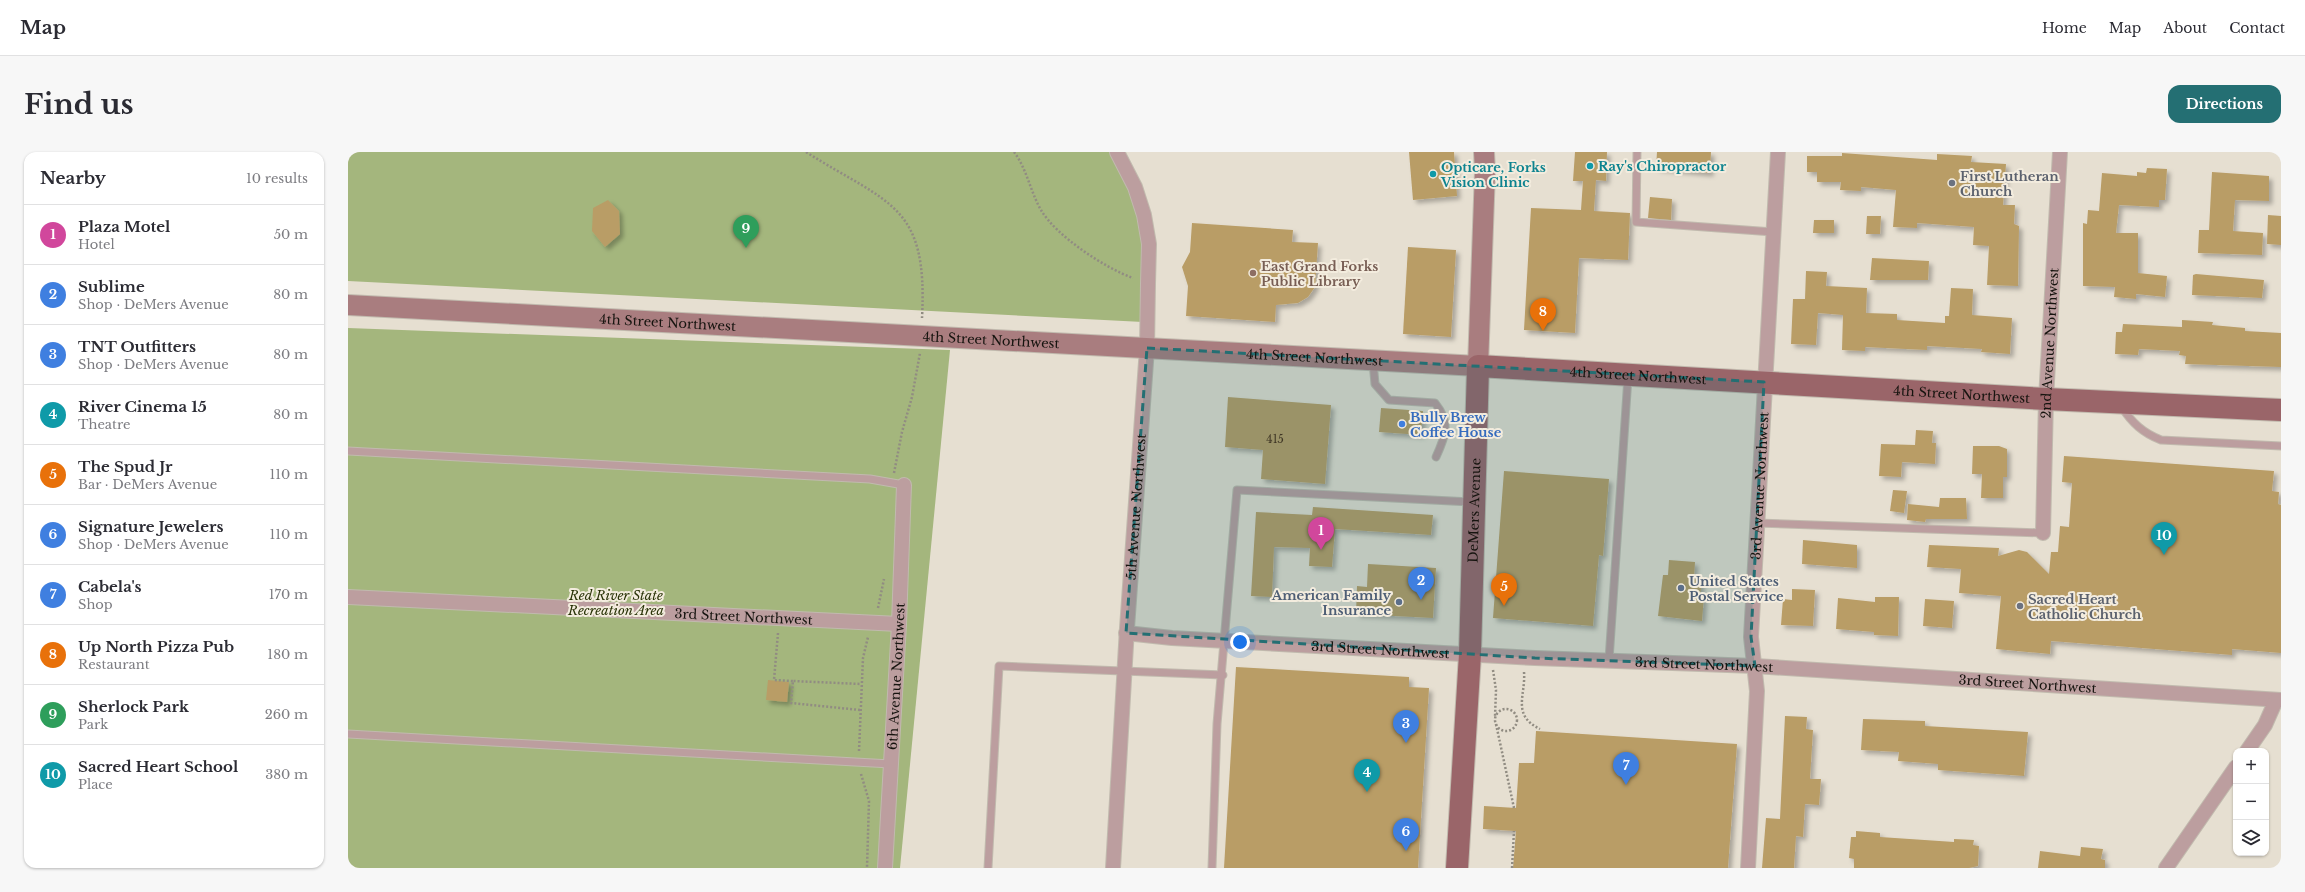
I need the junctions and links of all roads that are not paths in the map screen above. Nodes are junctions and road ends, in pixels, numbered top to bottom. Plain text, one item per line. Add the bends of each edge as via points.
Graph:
1 (1117, 152) edge
2 (1484, 152) edge
3 (1637, 152) edge
4 (1778, 152) edge
5 (2060, 152) edge
6 (1773, 232) junction
7 (348, 304) edge
8 (1147, 348) junction
9 (1373, 360) junction
10 (1478, 366) junction
11 (1629, 374) junction
12 (1764, 382) junction
13 (2046, 399) junction
14 (2119, 402) junction
15 (2281, 410) edge
16 (2281, 446) edge
17 (348, 452) edge
18 (1436, 457) dead end
19 (898, 484) joint
20 (1475, 502) junction
21 (1757, 523) junction
22 (2043, 533) joint
23 (348, 596) edge
24 (899, 624) junction
25 (1126, 633) junction
26 (1224, 640) junction
27 (1470, 654) junction
28 (1609, 660) junction
29 (1755, 666) junction
30 (1124, 671) junction
31 (1223, 676) junction
32 (2279, 700) edge
33 (348, 734) edge
34 (2249, 748) edge
35 (891, 764) junction
36 (2233, 771) edge
37 (885, 868) edge
38 (988, 868) edge
39 (1113, 868) edge
40 (1212, 868) edge
41 (1457, 868) edge
42 (1748, 868) edge
43 (2166, 868) edge

1 - 8 street, 5th Avenue Northwest via 1135,187 1144,216 1148,244
2 - 10 street, DeMers Avenue
3 - 6 lane via 1636,222
4 - 6 street, 3rd Avenue Northwest
5 - 13 street, 2nd Avenue Northwest
6 - 12 street, 3rd Avenue Northwest
7 - 8 street, 4th Street Northwest
8 - 9 street, 4th Street Northwest
8 - 25 street, 5th Avenue Northwest
9 - 10 street, 4th Street Northwest
9 - 18 lane via 1375,384 1389,400 1435,403 1445,414 1446,437
10 - 11 main road, 4th Street Northwest
10 - 20 main road, DeMers Avenue
11 - 12 main road, 4th Street Northwest
11 - 28 lane
12 - 13 main road, 4th Street Northwest
12 - 21 street, 3rd Avenue Northwest
13 - 14 main road, 4th Street Northwest
13 - 22 street, 2nd Avenue Northwest
14 - 15 main road, 4th Street Northwest
14 - 16 lane via 2137,427 2148,435 2162,440
17 - 19 lane via 870,479
19 - 24 street, 6th Avenue Northwest
20 - 26 lane via 1237,490
20 - 27 main road, DeMers Avenue
21 - 22 lane
21 - 29 street, 3rd Avenue Northwest via 1751,637
23 - 24 street, 3rd Street Northwest
24 - 35 street, 6th Avenue Northwest
25 - 26 street, 3rd Street Northwest
25 - 30 street, 5th Avenue Northwest
26 - 27 street, 3rd Street Northwest
26 - 31 lane
27 - 28 street, 3rd Street Northwest
27 - 41 main road, DeMers Avenue
28 - 29 street, 3rd Street Northwest
29 - 32 street, 3rd Street Northwest
29 - 42 street, 3rd Avenue Northwest via 1757,691
30 - 31 lane
30 - 38 lane via 999,666
30 - 39 street, 5th Avenue Northwest
31 - 40 lane via 1217,724
32 - 34 street
33 - 35 lane
35 - 37 street, 6th Avenue Northwest
36 - 43 street

